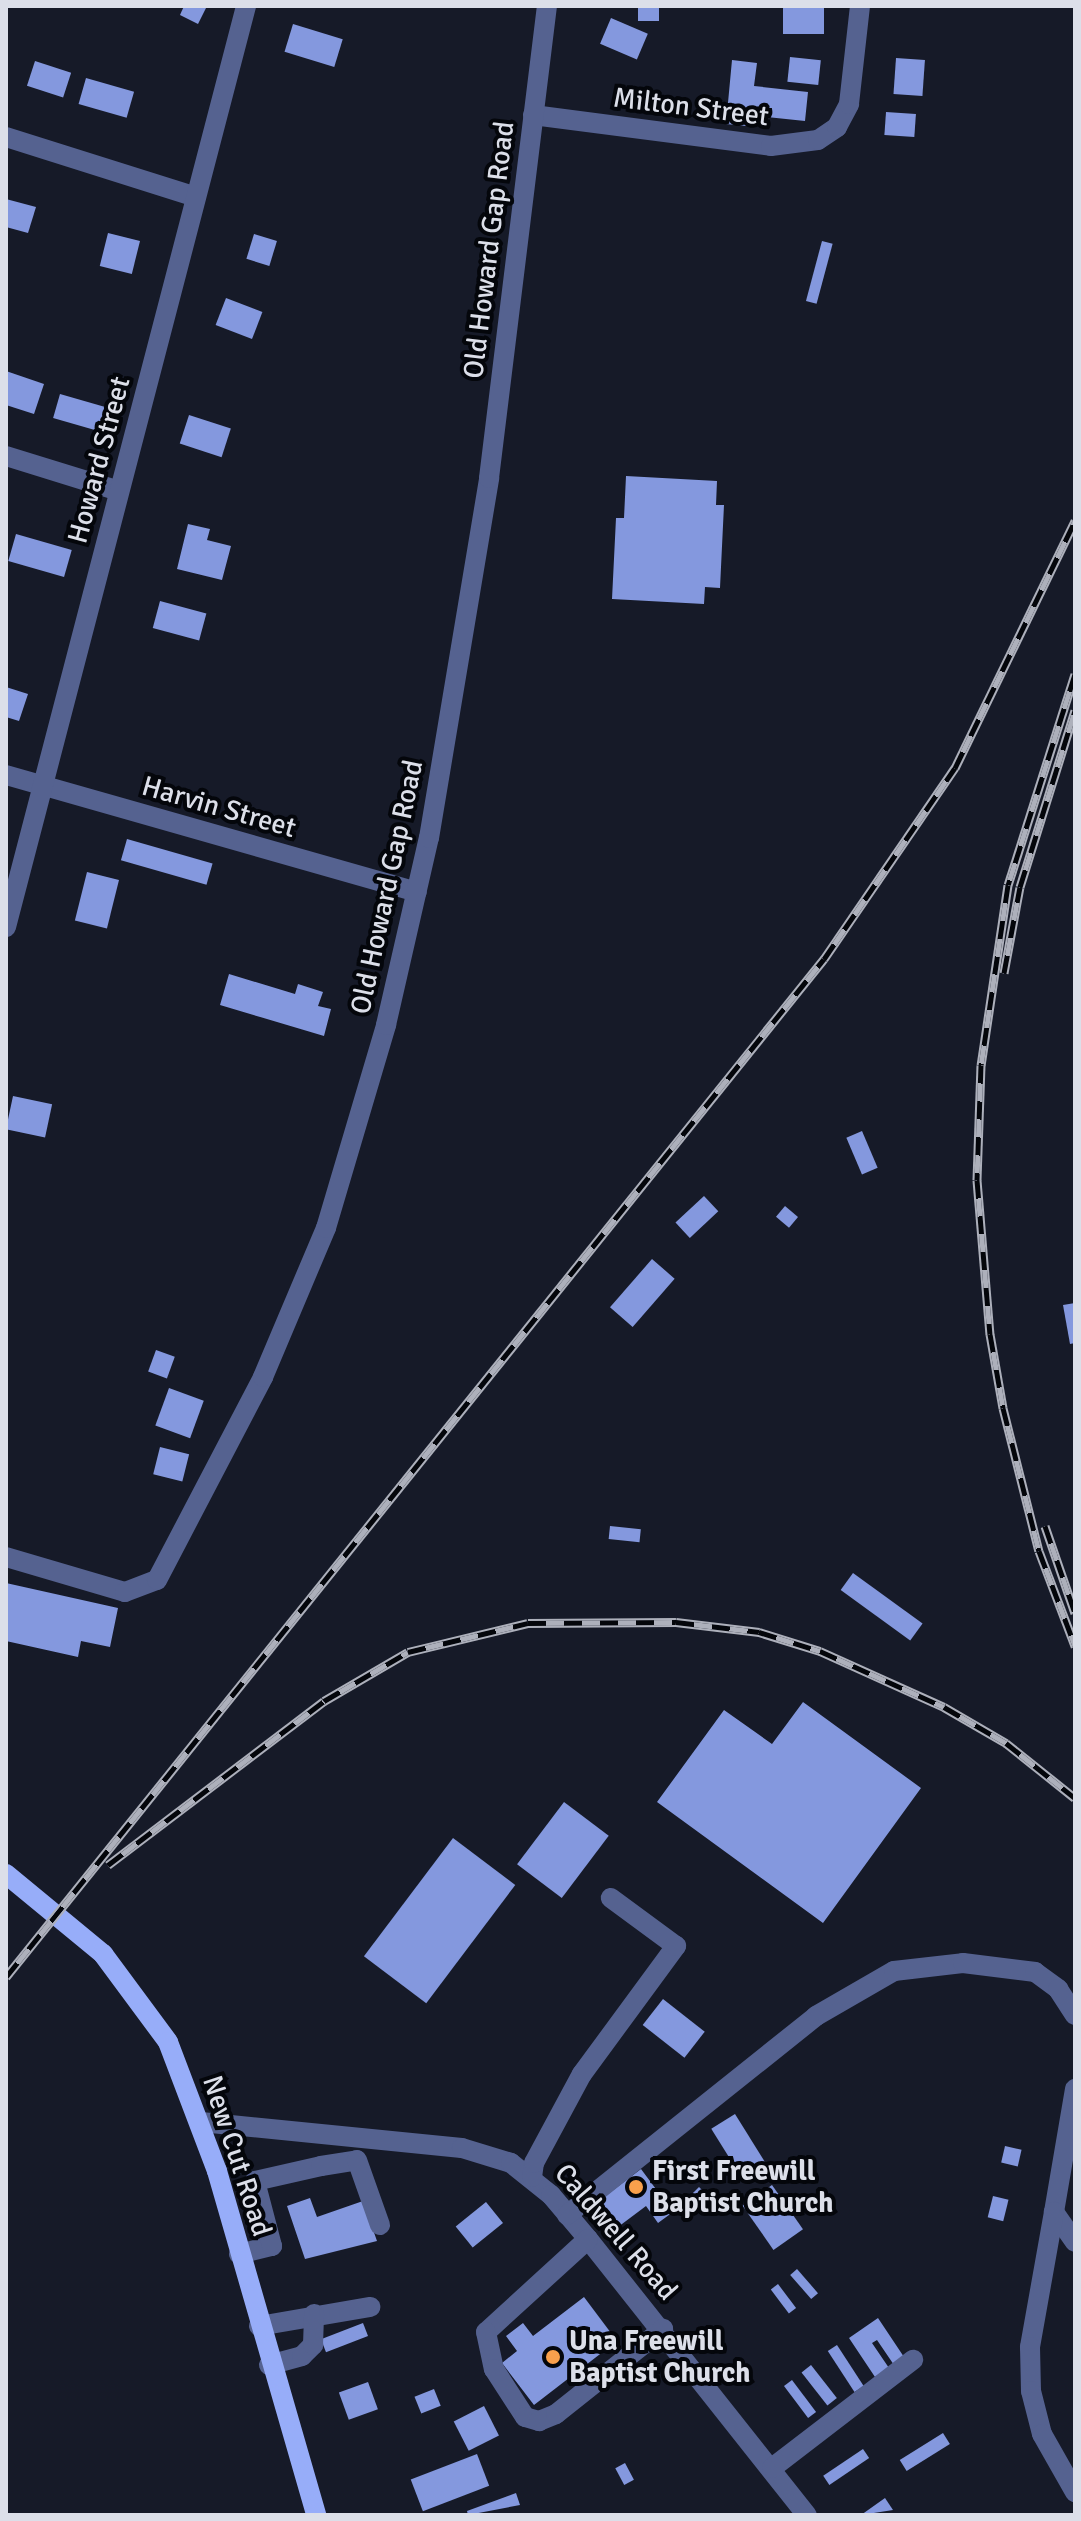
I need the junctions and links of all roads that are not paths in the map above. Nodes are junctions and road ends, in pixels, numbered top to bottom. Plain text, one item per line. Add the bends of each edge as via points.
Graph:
1 (246, 6) edge
2 (547, 6) edge
3 (860, 6) edge
4 (533, 115) junction
5 (6, 137) edge
6 (196, 197) junction
7 (6, 456) edge
8 (119, 491) junction
9 (6, 775) edge
10 (43, 786) junction
11 (417, 892) junction
12 (6, 927) edge
13 (6, 1557) edge
14 (6, 1874) edge
15 (611, 1898) dead end
16 (1075, 2015) edge
17 (1075, 2089) edge
18 (201, 2122) junction
19 (314, 2133) junction
20 (321, 2166) junction
21 (532, 2177) junction
22 (255, 2181) junction
23 (222, 2189) junction
24 (1054, 2212) junction
25 (567, 2215) junction
26 (380, 2225) dead end
27 (588, 2239) junction
28 (1075, 2242) edge
29 (239, 2254) junction
30 (370, 2307) dead end
31 (314, 2314) junction
32 (259, 2326) junction
33 (663, 2329) junction
34 (913, 2360) dead end
35 (269, 2365) junction
36 (772, 2468) junction
37 (1075, 2492) edge
38 (316, 2515) edge
39 (807, 2515) edge

1 - 6 street, Howard Street
2 - 4 street, Old Howard Gap Road
3 - 4 street, Milton Street via 849,104 837,127 818,140 771,146
4 - 11 street, Old Howard Gap Road via 489,478
5 - 6 street
6 - 8 street, Howard Street
7 - 8 street
8 - 10 street, Howard Street
9 - 10 street, Harvin Street
10 - 11 street, Harvin Street
10 - 12 street, Howard Street
11 - 13 street, Old Howard Gap Road via 351,1156 326,1228 263,1377 162,1573 143,1590 125,1592
14 - 18 main road, New Cut Road via 128,1981 168,2042
15 - 21 street via 676,1946 582,2074 534,2163
16 - 25 street via 1058,1989 1023,1970 939,1963 894,1971 816,2016
17 - 24 street
18 - 19 street, Caldwell Road
18 - 23 main road, New Cut Road
19 - 20 street
19 - 21 street, Caldwell Road via 475,2150
20 - 22 street
20 - 26 street via 357,2160
21 - 25 street, Caldwell Road
22 - 23 street
22 - 29 street via 272,2246
23 - 29 main road, New Cut Road
24 - 28 street
24 - 37 street via 1030,2347 1031,2391 1042,2434
25 - 27 street, Caldwell Road
27 - 33 street, Caldwell Road
27 - 33 street via 486,2332 494,2369 525,2417 539,2421 556,2414
29 - 32 main road, New Cut Road
30 - 31 street
31 - 32 street
31 - 35 street via 313,2345 302,2356
32 - 35 main road, New Cut Road
33 - 36 street, Caldwell Road
34 - 36 street
35 - 38 main road, New Cut Road
36 - 39 street, Caldwell Road

